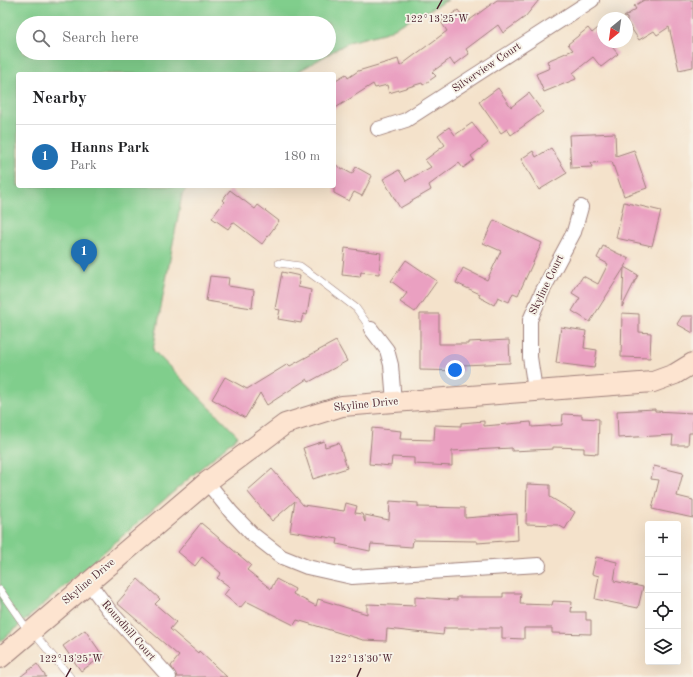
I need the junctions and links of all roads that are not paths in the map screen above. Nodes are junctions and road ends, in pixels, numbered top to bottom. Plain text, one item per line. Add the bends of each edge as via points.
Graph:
1 (592, 0) edge
2 (378, 129) dead end
3 (581, 207) dead end
4 (279, 263) dead end
5 (371, 329) joint
6 (693, 363) edge
7 (535, 390) junction
8 (394, 402) junction
9 (208, 482) junction
10 (539, 565) dead end
11 (89, 583) junction
12 (0, 590) edge
13 (30, 631) junction
14 (0, 658) edge
15 (70, 677) edge
16 (169, 677) edge

1 - 2 street, Silverview Court via 406,120
3 - 7 street, Skyline Court via 574,232 530,320 530,357
4 - 5 lane via 300,266 356,308
5 - 8 street via 387,350
6 - 7 street, Skyline Drive via 675,374 653,382
7 - 8 street, Skyline Drive
8 - 9 street, Skyline Drive via 342,406 285,424
9 - 10 street via 251,533 282,557 331,574 352,577
9 - 11 street, Skyline Drive
11 - 13 street, Skyline Drive
11 - 16 street, Roundhill Court via 109,610
12 - 13 lane
13 - 14 street, Skyline Drive
13 - 15 lane

